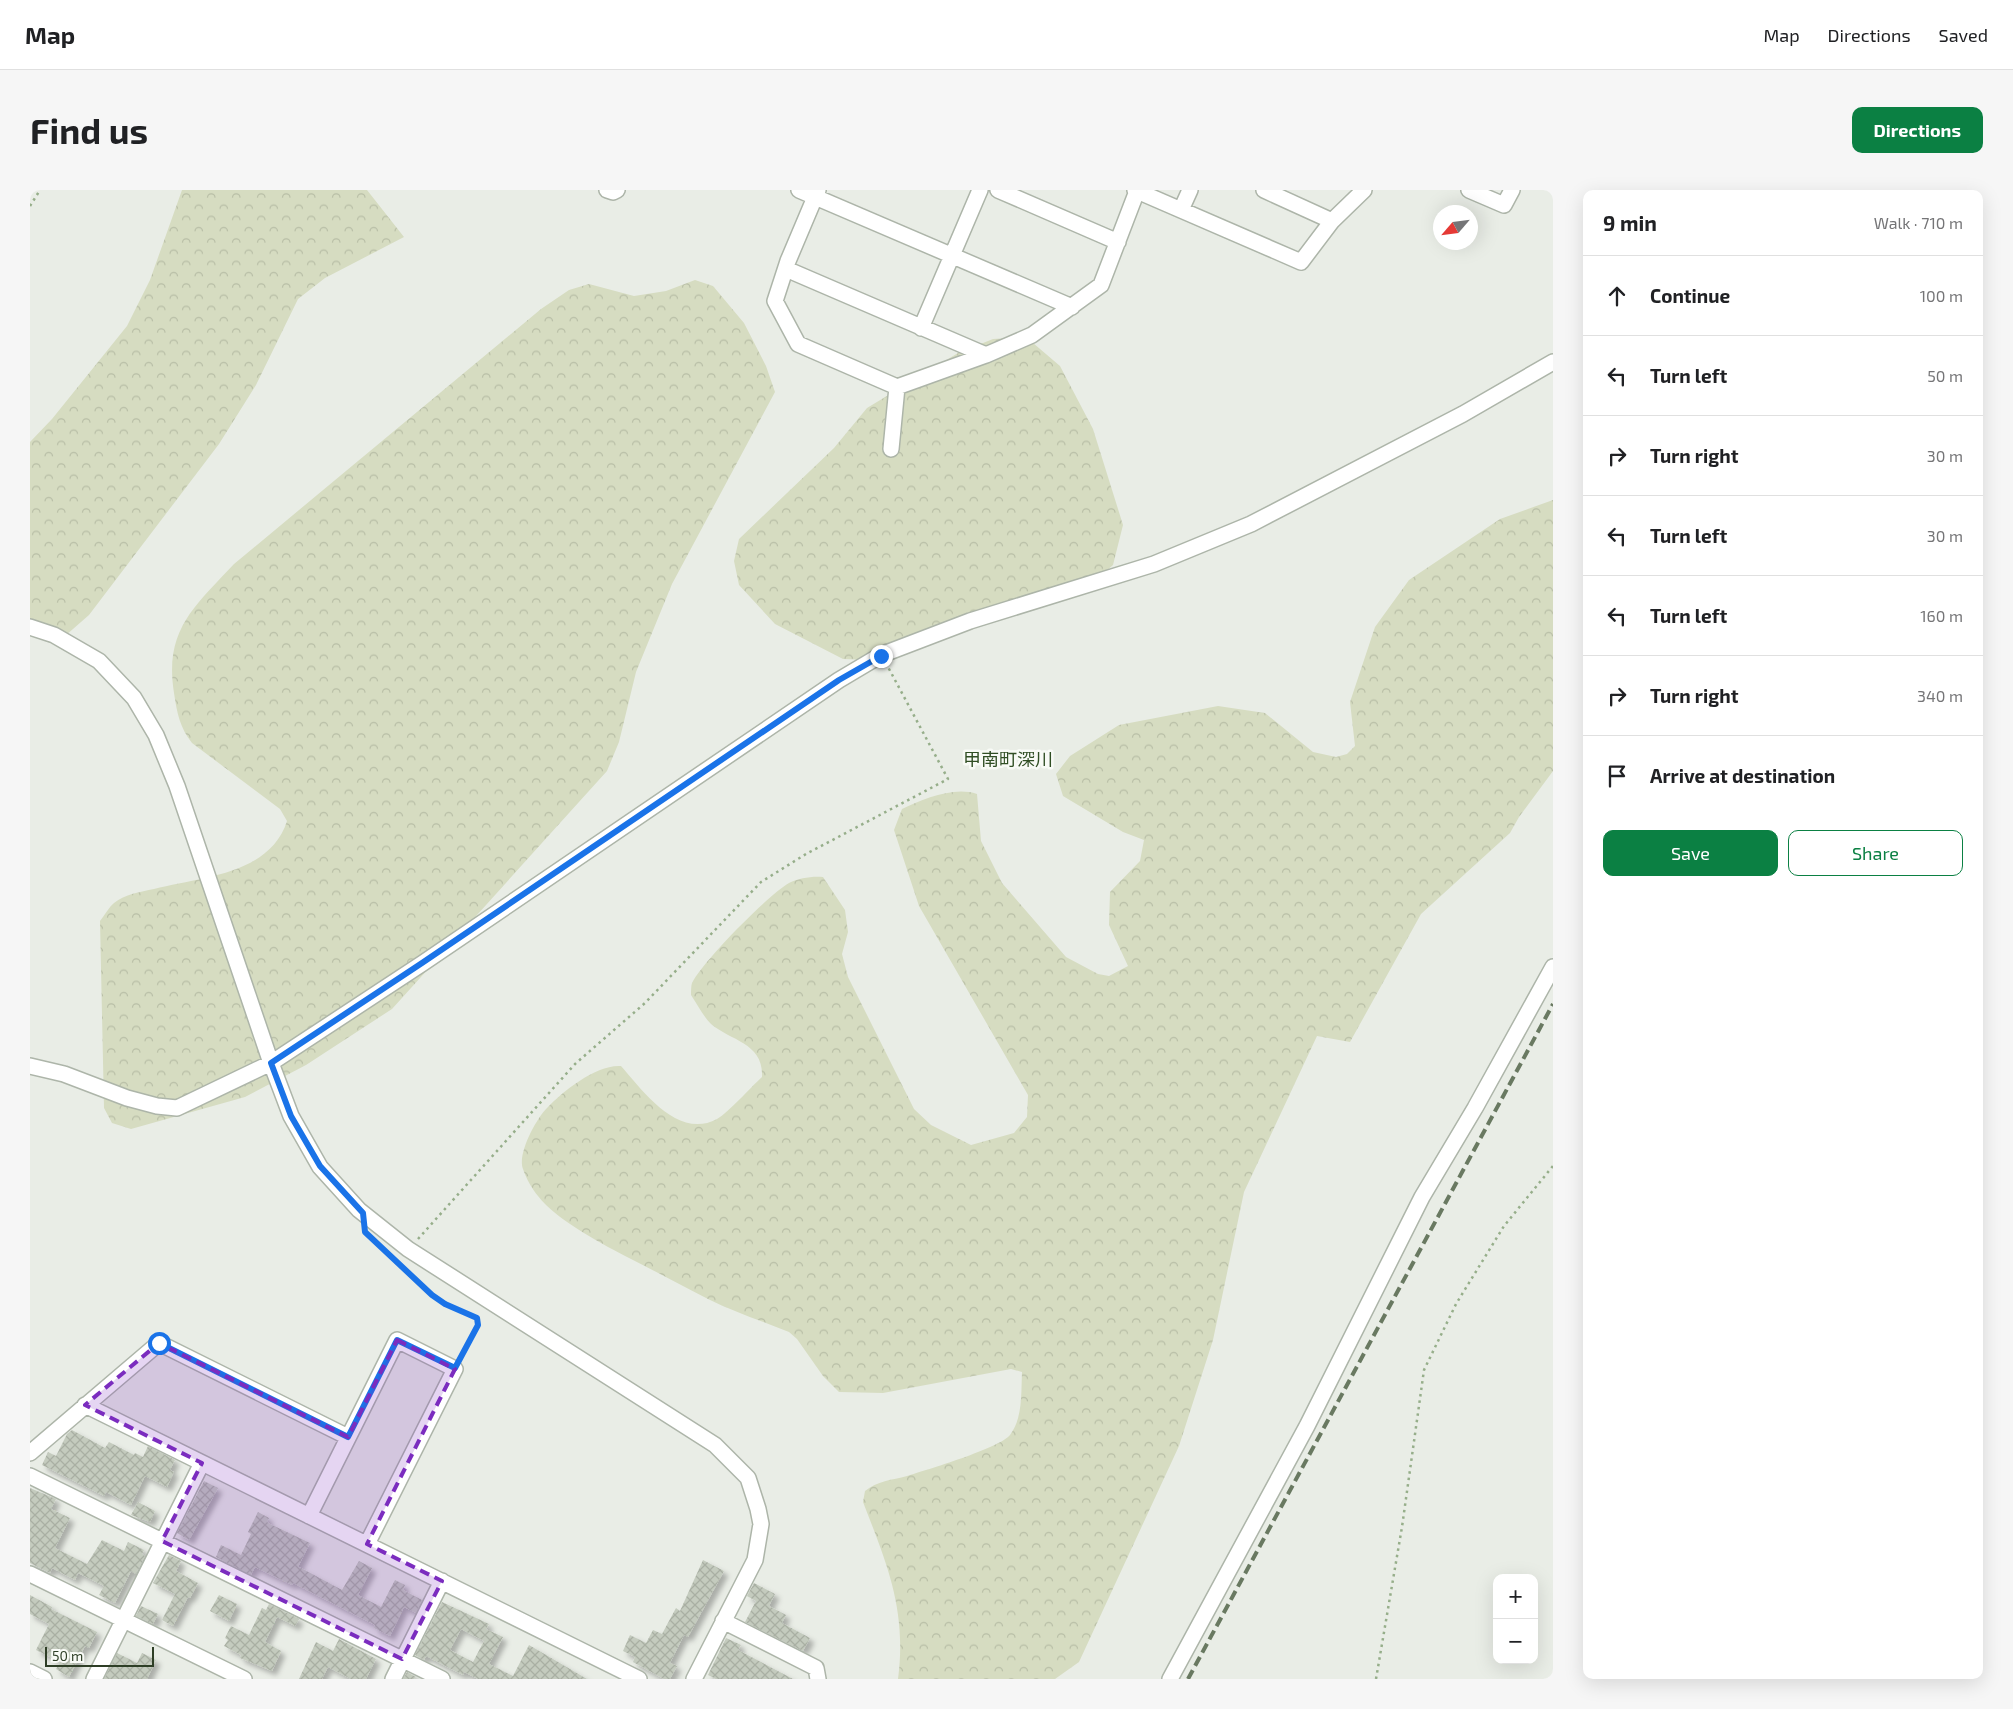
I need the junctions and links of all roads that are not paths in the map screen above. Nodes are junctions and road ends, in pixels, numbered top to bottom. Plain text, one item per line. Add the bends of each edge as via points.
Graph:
1 (607, 190) edge
2 (617, 190) edge
3 (799, 190) edge
4 (980, 190) edge
5 (998, 190) edge
6 (1136, 190) edge
7 (1190, 190) edge
8 (1264, 190) edge
9 (1364, 190) edge
10 (1469, 190) edge
11 (1512, 190) edge
12 (817, 194) edge
13 (1181, 210) junction
14 (1332, 221) junction
15 (1118, 242) junction
16 (952, 256) junction
17 (786, 269) junction
18 (1072, 306) junction
19 (921, 328) junction
20 (986, 355) junction
21 (1553, 362) edge
22 (897, 387) junction
23 (891, 449) dead end
24 (30, 627) edge
25 (1553, 967) edge
26 (271, 1063) junction
27 (30, 1066) edge
28 (85, 1404) junction
29 (348, 1437) junction
30 (30, 1452) edge
31 (202, 1463) junction
32 (30, 1476) edge
33 (309, 1516) junction
34 (162, 1541) junction
35 (367, 1544) junction
36 (30, 1574) edge
37 (442, 1581) junction
38 (124, 1620) junction
39 (723, 1621) junction
40 (402, 1659) junction
41 (30, 1672) edge
42 (44, 1679) edge
43 (94, 1679) edge
44 (244, 1679) edge
45 (393, 1679) edge
46 (442, 1679) edge
47 (639, 1679) edge
48 (694, 1679) edge
49 (818, 1679) edge
50 (1170, 1679) edge

1 - 2 street
3 - 12 street
4 - 16 street
5 - 15 street
6 - 13 street
6 - 15 street
7 - 13 street
8 - 14 street
9 - 14 street
10 - 11 street via 1504,205
12 - 16 street
12 - 17 street
13 - 14 street via 1302,262
15 - 18 street via 1101,285
16 - 18 street
16 - 19 street
17 - 19 street
17 - 22 street via 775,301 798,344
18 - 20 street via 1032,335
19 - 20 street
20 - 22 street
21 - 26 street via 1463,414 1251,524 1154,564 970,621 881,656 839,680
22 - 23 street
24 - 26 street via 54,635 99,661 134,698 156,735 177,786
25 - 50 street via 1422,1197 1307,1426
26 - 27 street via 177,1108 127,1098 64,1074
26 - 39 street via 291,1116 320,1166 359,1210 408,1249 715,1446 748,1478 758,1509 759,1543 754,1560
28 - 29 street via 159,1343
28 - 30 street
28 - 31 street
29 - 33 street
29 - 35 street via 397,1340 455,1368
31 - 33 street
31 - 34 street
32 - 34 street
33 - 35 street
34 - 38 street
34 - 40 street
35 - 37 street
36 - 38 street
37 - 40 street
37 - 47 street
38 - 43 street
38 - 44 street
39 - 48 street
39 - 49 street via 816,1668
40 - 45 street
40 - 46 street
41 - 42 street

